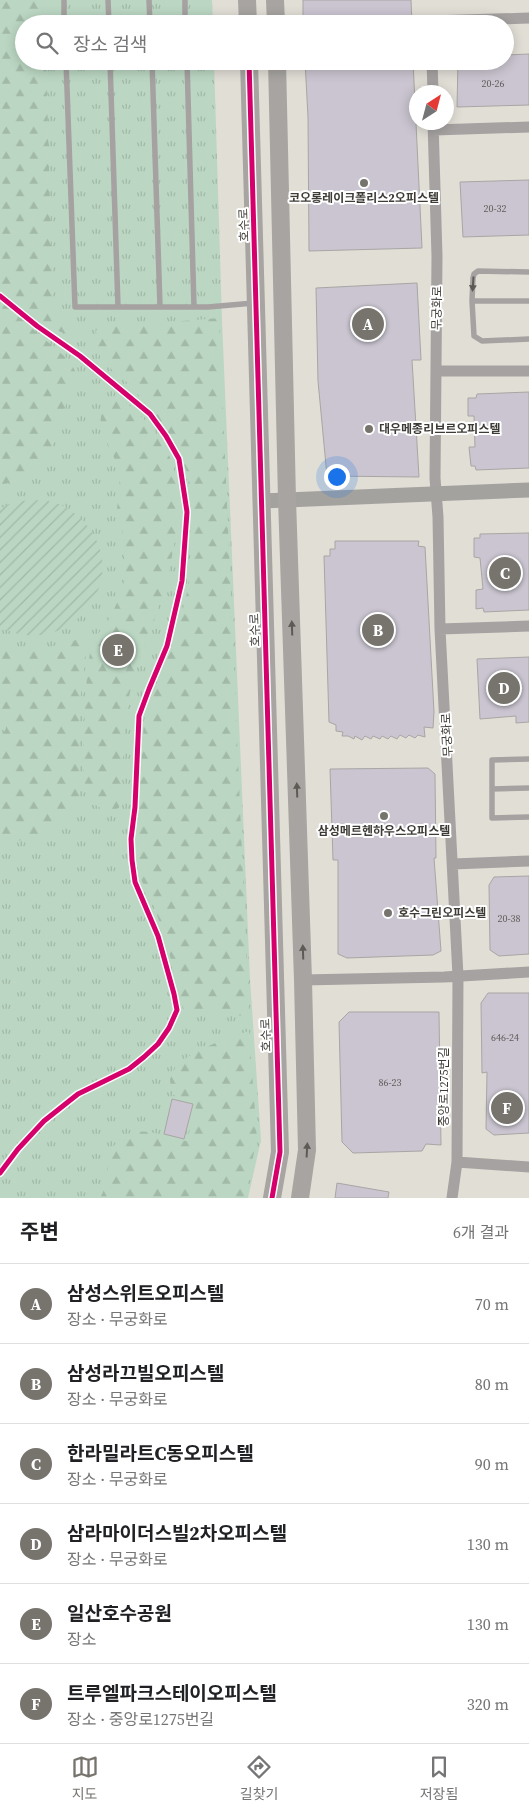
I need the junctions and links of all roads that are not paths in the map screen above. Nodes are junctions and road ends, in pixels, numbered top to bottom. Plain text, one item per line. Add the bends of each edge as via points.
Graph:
1 (64, 0) edge
2 (108, 0) edge
3 (150, 0) edge
4 (185, 0) edge
5 (247, 0) edge
6 (275, 0) edge
7 (64, 15) edge
8 (109, 15) edge
9 (150, 15) edge
10 (185, 15) edge
11 (248, 15) edge
12 (276, 15) edge
13 (514, 18) edge
14 (529, 18) edge
15 (66, 70) edge
16 (110, 70) edge
17 (152, 70) edge
18 (186, 70) edge
19 (249, 70) edge
20 (277, 70) edge
21 (432, 70) edge
22 (432, 85) edge
23 (454, 126) edge
24 (529, 127) edge
25 (433, 130) edge
26 (529, 272) edge
27 (472, 301) junction
28 (529, 301) edge
29 (256, 303) junction
30 (118, 307) junction
31 (160, 307) junction
32 (194, 307) junction
33 (529, 339) edge
34 (436, 371) junction
35 (529, 371) edge
36 (529, 490) edge
37 (436, 493) junction
38 (288, 499) junction
39 (262, 500) junction
40 (529, 626) edge
41 (440, 629) junction
42 (529, 759) edge
43 (529, 788) edge
44 (492, 790) junction
45 (529, 817) edge
46 (529, 861) edge
47 (453, 864) junction
48 (529, 972) edge
49 (458, 976) junction
50 (304, 980) junction
51 (457, 1162) junction
52 (529, 1167) edge
53 (272, 1198) edge
54 (300, 1198) edge
55 (452, 1198) edge

1 - 7 lane
2 - 8 lane
3 - 9 lane
4 - 10 lane
5 - 11 main road
6 - 12 main road
13 - 14 street
15 - 30 lane via 75,307
16 - 30 lane
17 - 31 lane
18 - 32 lane
19 - 29 main road, 호수로
20 - 38 main road
21 - 22 street
23 - 24 street
25 - 34 street, 무궁화로
26 -> 27 lane via 478,270 473,278
27 - 28 lane
27 - 33 lane via 474,336 477,339
29 - 32 lane
29 - 39 main road, 호수로
30 - 31 lane
31 - 32 lane
34 - 35 street
34 - 37 street, 무궁화로
36 - 37 main road
37 - 38 main road
37 - 41 street, 무궁화로
38 - 39 main road
50 -> 38 main road
39 - 53 main road, 호수로 via 280,1152
40 - 41 street
41 - 47 street, 무궁화로
42 - 44 lane via 492,760
43 - 44 lane
44 - 45 lane via 492,818
46 - 47 street
47 - 49 street, 무궁화로
48 - 49 street
49 - 50 street
49 - 51 street, 중앙로1275번길
54 -> 50 main road via 307,1150
51 - 52 street
51 - 55 street, 중앙로1275번길

